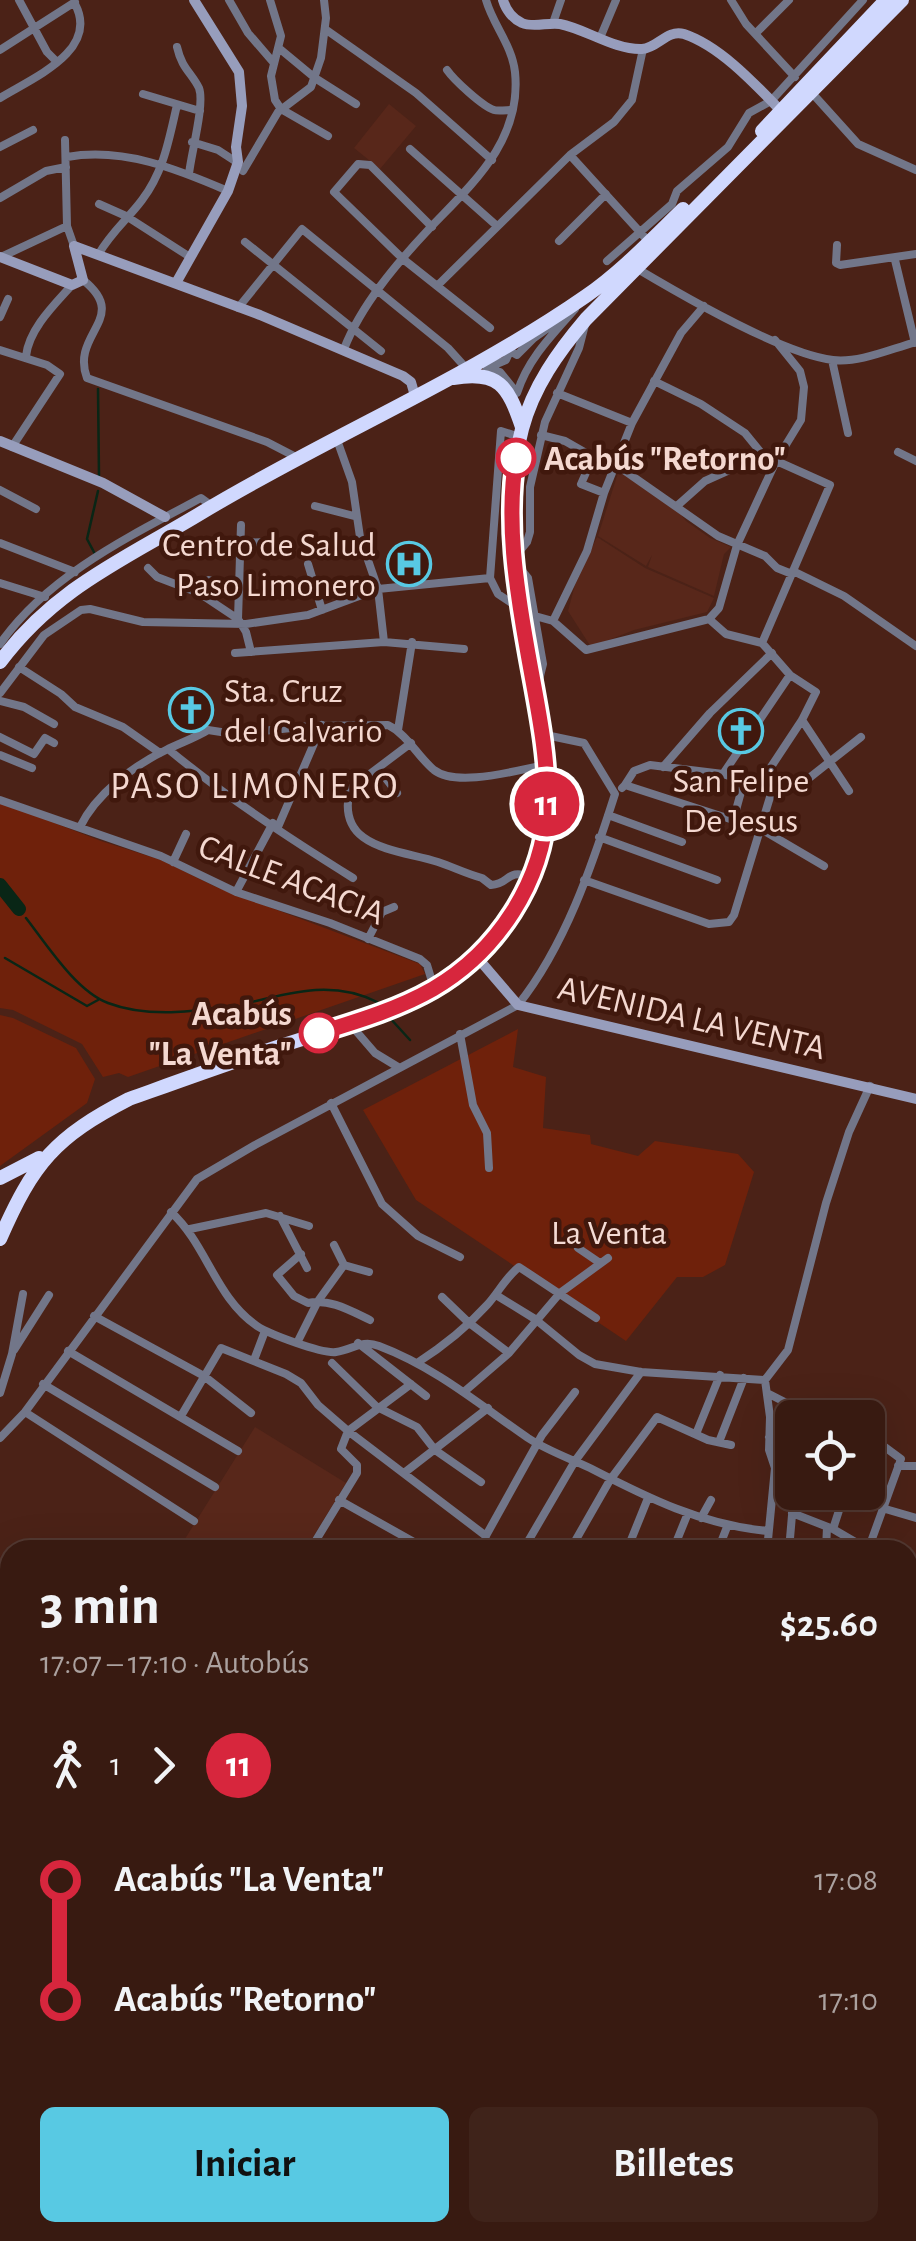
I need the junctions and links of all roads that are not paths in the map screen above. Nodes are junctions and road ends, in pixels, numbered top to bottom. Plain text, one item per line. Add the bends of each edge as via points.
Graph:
1 (19, 0) edge
2 (194, 0) edge
3 (229, 0) edge
4 (270, 0) edge
5 (324, 0) edge
6 (486, 0) edge
7 (503, 0) edge
8 (561, 0) edge
9 (616, 0) edge
10 (732, 0) edge
11 (789, 0) edge
12 (862, 0) edge
13 (886, 0) edge
14 (902, 0) edge
15 (71, 3) edge
16 (553, 22) junction
17 (36, 26) junction
18 (325, 28) junction
19 (756, 33) junction
20 (600, 38) junction
21 (177, 47) dead end
22 (280, 49) junction
23 (643, 49) junction
24 (0, 50) edge
25 (57, 62) junction
26 (274, 62) junction
27 (447, 70) dead end
28 (315, 78) junction
29 (804, 85) junction
30 (142, 94) dead end
31 (0, 98) edge
32 (356, 104) dead end
33 (178, 105) junction
34 (776, 106) junction
35 (280, 108) junction
36 (512, 110) junction
37 (200, 111) junction
38 (34, 130) dead end
39 (328, 136) dead end
40 (65, 140) dead end
41 (192, 142) junction
42 (0, 147) edge
43 (410, 150) dead end
44 (570, 155) junction
45 (492, 160) junction
46 (67, 162) junction
47 (163, 165) junction
48 (240, 166) junction
49 (916, 170) edge
50 (189, 174) junction
51 (228, 190) junction
52 (606, 194) junction
53 (464, 195) junction
54 (0, 198) edge
55 (99, 204) dead end
56 (126, 216) junction
57 (67, 226) junction
58 (496, 226) junction
59 (432, 227) junction
60 (644, 236) junction
61 (559, 241) dead end
62 (245, 242) dead end
63 (74, 246) junction
64 (836, 246) dead end
65 (916, 254) edge
66 (98, 255) junction
67 (190, 256) junction
68 (1, 257) edge
69 (403, 259) junction
70 (895, 260) junction
71 (607, 261) dead end
72 (274, 263) junction
73 (636, 268) junction
74 (77, 282) junction
75 (176, 283) junction
76 (438, 285) junction
77 (378, 293) junction
78 (8, 299) dead end
79 (704, 306) junction
80 (238, 308) junction
81 (0, 317) edge
82 (586, 319) junction
83 (352, 328) junction
84 (490, 328) dead end
85 (775, 340) junction
86 (916, 343) edge
87 (344, 348) junction
88 (0, 350) edge
89 (381, 351) dead end
90 (26, 356) junction
91 (832, 360) junction
92 (466, 368) junction
93 (448, 379) junction
94 (654, 381) junction
95 (517, 393) joint
96 (557, 393) junction
97 (415, 396) junction
98 (632, 423) junction
99 (521, 432) junction
100 (848, 433) dead end
101 (541, 435) junction
102 (336, 436) junction
103 (0, 440) edge
104 (12, 447) junction
105 (898, 452) dead end
106 (763, 455) junction
107 (296, 457) junction
108 (776, 461) junction
109 (916, 461) edge
110 (615, 464) junction
111 (0, 490) edge
112 (604, 493) junction
113 (212, 506) junction
114 (315, 506) dead end
115 (678, 506) junction
116 (36, 510) dead end
117 (354, 516) junction
118 (166, 517) junction
119 (241, 525) dead end
120 (265, 542) dead end
121 (0, 543) edge
122 (241, 543) junction
123 (738, 545) junction
124 (515, 559) junction
125 (308, 564) dead end
126 (148, 568) dead end
127 (75, 572) junction
128 (792, 573) junction
129 (490, 578) junction
130 (209, 580) dead end
131 (0, 583) edge
132 (239, 588) junction
133 (378, 589) junction
134 (44, 597) junction
135 (519, 608) junction
136 (322, 610) junction
137 (535, 616) junction
138 (709, 620) junction
139 (240, 622) junction
140 (553, 622) junction
141 (384, 642) junction
142 (412, 642) junction
143 (762, 643) junction
144 (0, 644) edge
145 (916, 646) edge
146 (464, 649) dead end
147 (250, 652) junction
148 (235, 653) dead end
149 (772, 653) junction
150 (0, 662) edge
151 (18, 667) junction
152 (790, 674) junction
153 (0, 697) edge
154 (535, 697) junction
155 (177, 710) dead end
156 (802, 720) junction
157 (54, 724) dead end
158 (322, 726) junction
159 (208, 730) junction
160 (398, 730) junction
161 (541, 734) junction
162 (0, 737) edge
163 (860, 737) dead end
164 (54, 743) dead end
165 (411, 743) junction
166 (164, 751) junction
167 (0, 754) edge
168 (829, 761) junction
169 (545, 765) junction
170 (662, 767) junction
171 (32, 768) dead end
172 (378, 768) junction
173 (723, 774) junction
174 (744, 781) junction
175 (761, 782) junction
176 (774, 784) junction
177 (624, 785) junction
178 (849, 791) dead end
179 (397, 793) dead end
180 (616, 794) junction
181 (0, 800) edge
182 (608, 816) junction
183 (733, 821) junction
184 (275, 825) junction
185 (80, 828) junction
186 (761, 829) junction
187 (186, 834) dead end
188 (600, 837) junction
189 (682, 842) dead end
190 (172, 862) junction
191 (824, 866) dead end
192 (531, 877) junction
193 (353, 878) dead end
194 (584, 880) junction
195 (717, 880) dead end
196 (236, 892) junction
197 (394, 907) dead end
198 (368, 939) junction
199 (476, 956) junction
200 (434, 988) junction
201 (518, 1005) junction
202 (350, 1023) junction
203 (460, 1034) junction
204 (398, 1067) junction
205 (870, 1086) junction
206 (916, 1099) edge
207 (331, 1103) junction
208 (50, 1152) junction
209 (488, 1168) dead end
210 (0, 1178) edge
211 (171, 1212) junction
212 (280, 1216) junction
213 (309, 1226) dead end
214 (190, 1229) junction
215 (0, 1238) edge
216 (334, 1245) dead end
217 (578, 1248) dead end
218 (301, 1254) junction
219 (460, 1257) dead end
220 (344, 1265) junction
221 (307, 1268) dead end
222 (370, 1272) dead end
223 (560, 1293) junction
224 (23, 1294) dead end
225 (49, 1295) dead end
226 (496, 1295) junction
227 (442, 1297) dead end
228 (318, 1301) junction
229 (94, 1316) junction
230 (596, 1318) dead end
231 (536, 1319) junction
232 (370, 1320) dead end
233 (468, 1322) junction
234 (265, 1331) junction
235 (298, 1342) junction
236 (358, 1343) junction
237 (68, 1350) junction
238 (509, 1353) junction
239 (12, 1354) junction
240 (254, 1360) junction
241 (332, 1363) dead end
242 (417, 1364) junction
243 (641, 1372) junction
244 (720, 1375) junction
245 (204, 1376) junction
246 (744, 1378) junction
247 (765, 1380) junction
248 (42, 1384) junction
249 (411, 1384) junction
250 (465, 1391) junction
251 (575, 1392) dead end
252 (0, 1394) edge
253 (769, 1394) junction
254 (426, 1396) dead end
255 (781, 1400) edge
256 (377, 1407) junction
257 (488, 1408) junction
258 (25, 1412) junction
259 (250, 1413) dead end
260 (181, 1416) junction
261 (348, 1431) junction
262 (696, 1434) junction
263 (769, 1437) junction
264 (0, 1438) edge
265 (775, 1440) edge
266 (718, 1442) junction
267 (538, 1444) junction
268 (731, 1445) dead end
269 (436, 1450) junction
270 (238, 1451) dead end
271 (885, 1451) edge
272 (899, 1461) junction
273 (575, 1462) junction
274 (916, 1466) edge
275 (775, 1468) joint
276 (404, 1473) junction
277 (610, 1480) junction
278 (481, 1482) dead end
279 (214, 1488) dead end
280 (648, 1498) junction
281 (339, 1500) junction
282 (711, 1500) dead end
283 (885, 1500) edge
284 (885, 1509) edge
285 (793, 1510) edge
286 (839, 1510) edge
287 (881, 1510) edge
288 (688, 1513) junction
289 (792, 1514) junction
290 (701, 1518) junction
291 (916, 1518) edge
292 (194, 1521) dead end
293 (727, 1528) junction
294 (830, 1528) junction
295 (768, 1531) junction
296 (486, 1536) junction
297 (848, 1537) junction
298 (316, 1540) edge
299 (410, 1540) edge
300 (484, 1540) edge
301 (528, 1540) edge
302 (576, 1540) edge
303 (631, 1540) edge
304 (676, 1540) edge
305 (722, 1540) edge
306 (768, 1540) edge
307 (790, 1540) edge
308 (828, 1540) edge
309 (848, 1540) edge
310 (853, 1540) edge
311 (871, 1540) edge

1 - 17 street
2 - 48 street via 239,72
3 - 26 street
4 - 22 street
5 - 18 street
6 - 36 street via 514,69
7 - 16 street via 518,21
8 - 16 street
9 - 20 street
10 - 19 street
11 - 19 street
12 - 29 street
13 - 29 highway
14 - 29 highway
15 - 17 street
15 - 25 street via 82,33
16 - 20 street
17 - 24 street
17 - 25 street
18 - 28 street
18 - 45 street
19 - 29 street
20 - 23 street
21 - 37 street via 198,87
22 - 26 street
22 - 28 street
23 - 34 street via 686,34
23 - 44 street via 632,100
25 - 31 street
26 - 35 street via 272,90
27 - 36 street via 487,106
28 - 32 street
28 - 35 street
29 - 34 highway
29 - 49 street via 858,144
29 - 73 highway
30 - 33 street
33 - 37 street
33 - 47 street
34 - 60 highway
34 - 60 street via 748,113 728,147 677,191
35 - 39 street
35 - 48 street
36 - 45 street
37 - 41 street
38 - 42 street
40 - 46 street
41 - 48 street
41 - 50 street
43 - 53 street
44 - 52 street
44 - 58 street
45 - 53 street
46 - 47 street via 83,154
46 - 54 street
46 - 57 street
47 - 50 street
47 - 56 street
48 - 51 street
50 - 51 street
51 - 67 street
52 - 60 street
52 - 61 street
53 - 58 street
53 - 59 street
55 - 56 street
56 - 66 street
56 - 67 street
57 - 63 street
57 - 68 street
58 - 76 street
59 - 69 street
59 - 69 street via 378,172 358,164 334,192
60 - 71 street
60 - 92 highway via 584,297
62 - 72 street
63 - 66 street
63 - 74 street
64 - 70 street via 836,263
65 - 70 street
66 - 75 street
67 - 75 street
68 - 74 street
69 - 76 street
69 - 77 street
70 - 86 street
72 - 77 street via 302,229
72 - 80 street
72 - 83 street
73 - 79 street
73 - 82 highway
74 - 90 street via 36,330
74 - 107 street via 99,292 104,304 82,358 87,378
75 - 80 street
76 - 84 street
77 - 83 street
77 - 92 street
78 - 81 street
79 - 85 street
79 - 94 street
80 - 87 street
82 - 96 street
82 - 99 highway via 550,363
83 - 87 street
83 - 89 street
85 - 91 street
85 - 108 street via 800,371 804,388 801,420
86 - 91 street
87 - 97 street via 403,376
88 - 90 street
90 - 104 street via 60,374
91 - 100 street
92 - 93 highway
93 - 97 highway
93 - 99 highway via 478,376 500,383
94 - 98 street
94 - 106 street via 744,433
95 - 95 street via 538,352 575,309 517,355 510,351 487,368 500,372
96 - 98 street
96 - 101 street
97 - 102 highway
98 - 110 street
99 - 124 highway via 513,491
99 - 129 street via 501,431
101 - 112 street via 593,456 581,484
101 - 124 street via 530,487 530,532
102 - 107 highway
102 - 117 street via 352,482
103 - 104 street
104 - 118 street
105 - 109 street
106 - 108 street
106 - 115 street via 705,481
107 - 113 highway
108 - 123 street
108 - 128 street via 830,485
110 - 112 street
110 - 115 street
111 - 116 street
112 - 140 street via 587,551
113 - 118 street via 201,498
113 - 150 highway via 88,577
114 - 117 street
115 - 123 street
117 - 133 street
118 - 127 street
119 - 122 street
120 - 122 street
121 - 127 street
122 - 132 street
123 - 128 street
123 - 138 street via 720,608
124 - 135 highway
124 - 137 street via 528,578
125 - 136 street
126 - 139 street
127 - 134 street
128 - 143 street
128 - 145 street via 844,596
129 - 133 street
129 - 135 street via 498,594
130 - 132 street
131 - 134 street
132 - 139 street
133 - 136 street
133 - 141 street
134 - 144 street
135 - 154 highway
136 - 139 street
137 - 140 street
137 - 154 street via 544,664
138 - 140 street via 586,650
138 - 143 street via 726,634
139 - 147 street
139 - 151 street via 143,622 80,610 44,635
141 - 142 street
141 - 147 street
142 - 146 street
142 - 160 street
143 - 149 street
147 - 148 street
149 - 152 street
149 - 170 street
151 - 153 street
151 - 166 street via 75,707
152 - 156 street via 816,692
152 - 173 street
153 - 157 street
154 - 161 highway
155 - 159 street
156 - 168 street
156 - 175 street
158 - 159 street
158 - 160 street
158 - 184 street
159 - 166 street
160 - 165 street
161 - 169 highway
161 - 180 street via 584,743
162 - 164 street via 34,754 45,738
163 - 168 street
165 - 169 street via 449,778
165 - 172 street
166 - 184 street
166 - 185 street via 100,796
167 - 171 street
168 - 176 street via 805,784
168 - 178 street
169 - 192 highway via 544,834
170 - 173 street
170 - 177 street via 641,766
172 - 179 street
172 - 192 street via 353,784 347,804 352,827 374,843 491,885 509,874
173 - 174 street
174 - 175 street
174 - 183 street
175 - 176 street
176 - 186 street
177 - 180 street
177 - 183 street
180 - 182 street
181 - 185 street, CALLE ACACIA
182 - 188 street
182 - 189 street
183 - 186 street
184 - 193 street
184 - 196 street
185 - 190 street, CALLE ACACIA
186 - 191 street
186 - 194 street via 728,922 709,924
187 - 190 street
188 - 194 street
188 - 195 street
190 - 196 street, CALLE ACACIA
192 - 199 highway
194 - 201 street via 551,956
196 - 198 street, CALLE ACACIA
197 - 198 street via 378,917
198 - 200 street, CALLE ACACIA via 420,959
199 - 200 highway
199 - 201 street, AVENIDA LA VENTA
200 - 202 highway
201 - 203 street
201 - 205 street, AVENIDA LA VENTA
202 - 204 street via 375,1053
202 - 208 highway via 129,1099
203 - 204 street
203 - 209 street via 473,1105 487,1133
204 - 207 street
205 - 206 street, AVENIDA LA VENTA
205 - 247 street via 826,1203 788,1350
207 - 211 street via 198,1179
207 - 219 street via 382,1204 418,1236
208 - 210 highway
208 - 215 highway via 18,1195
211 - 214 street
211 - 229 street
212 - 213 street
212 - 214 street
212 - 218 street
214 - 234 street via 219,1287
216 - 220 street
217 - 223 street via 604,1260
218 - 221 street
218 - 228 street via 278,1275 294,1296
220 - 222 street
220 - 228 street
223 - 226 street via 519,1267
223 - 230 street
223 - 231 street
224 - 239 street
225 - 239 street
226 - 231 street
226 - 233 street
227 - 233 street
228 - 232 street
228 - 235 street
229 - 237 street
229 - 245 street
231 - 238 street
231 - 243 street via 595,1364
233 - 238 street
233 - 242 street
234 - 235 street
234 - 240 street
235 - 236 street via 336,1352
236 - 242 street via 376,1344
236 - 249 street
237 - 248 street
237 - 260 street
238 - 250 street
239 - 252 street
240 - 245 street via 220,1348
240 - 261 street via 301,1384
241 - 256 street
242 - 250 street
243 - 244 street
243 - 273 street
244 - 246 street
244 - 262 street
245 - 259 street
245 - 260 street
246 - 247 street
246 - 266 street
247 - 253 street
248 - 258 street
248 - 279 street
249 - 254 street
249 - 256 street
250 - 257 street
251 - 267 street
253 - 255 street
253 - 263 street
256 - 261 street
256 - 269 street via 417,1427
257 - 267 street
257 - 269 street
258 - 264 street
258 - 292 street
260 - 270 street
261 - 276 street
261 - 281 street via 341,1449 357,1465 356,1473
262 - 266 street
262 - 277 street via 657,1417
263 - 265 street
263 - 275 street
266 - 268 street
267 - 273 street
267 - 296 street
269 - 276 street
269 - 278 street
271 - 272 street
272 - 274 street
272 - 283 street
273 - 277 street
273 - 301 street
275 - 295 street
276 - 296 street
277 - 280 street
277 - 302 street
280 - 288 street
280 - 303 street
281 - 298 street
281 - 299 street
282 - 290 street
284 - 291 street
285 - 289 street
286 - 294 street
287 - 311 street
288 - 290 street
288 - 304 street
289 - 294 street
289 - 307 street
290 - 293 street
293 - 295 street
293 - 305 street
294 - 297 street
294 - 308 street
295 - 306 street
296 - 300 street
297 - 309 street
297 - 310 street

